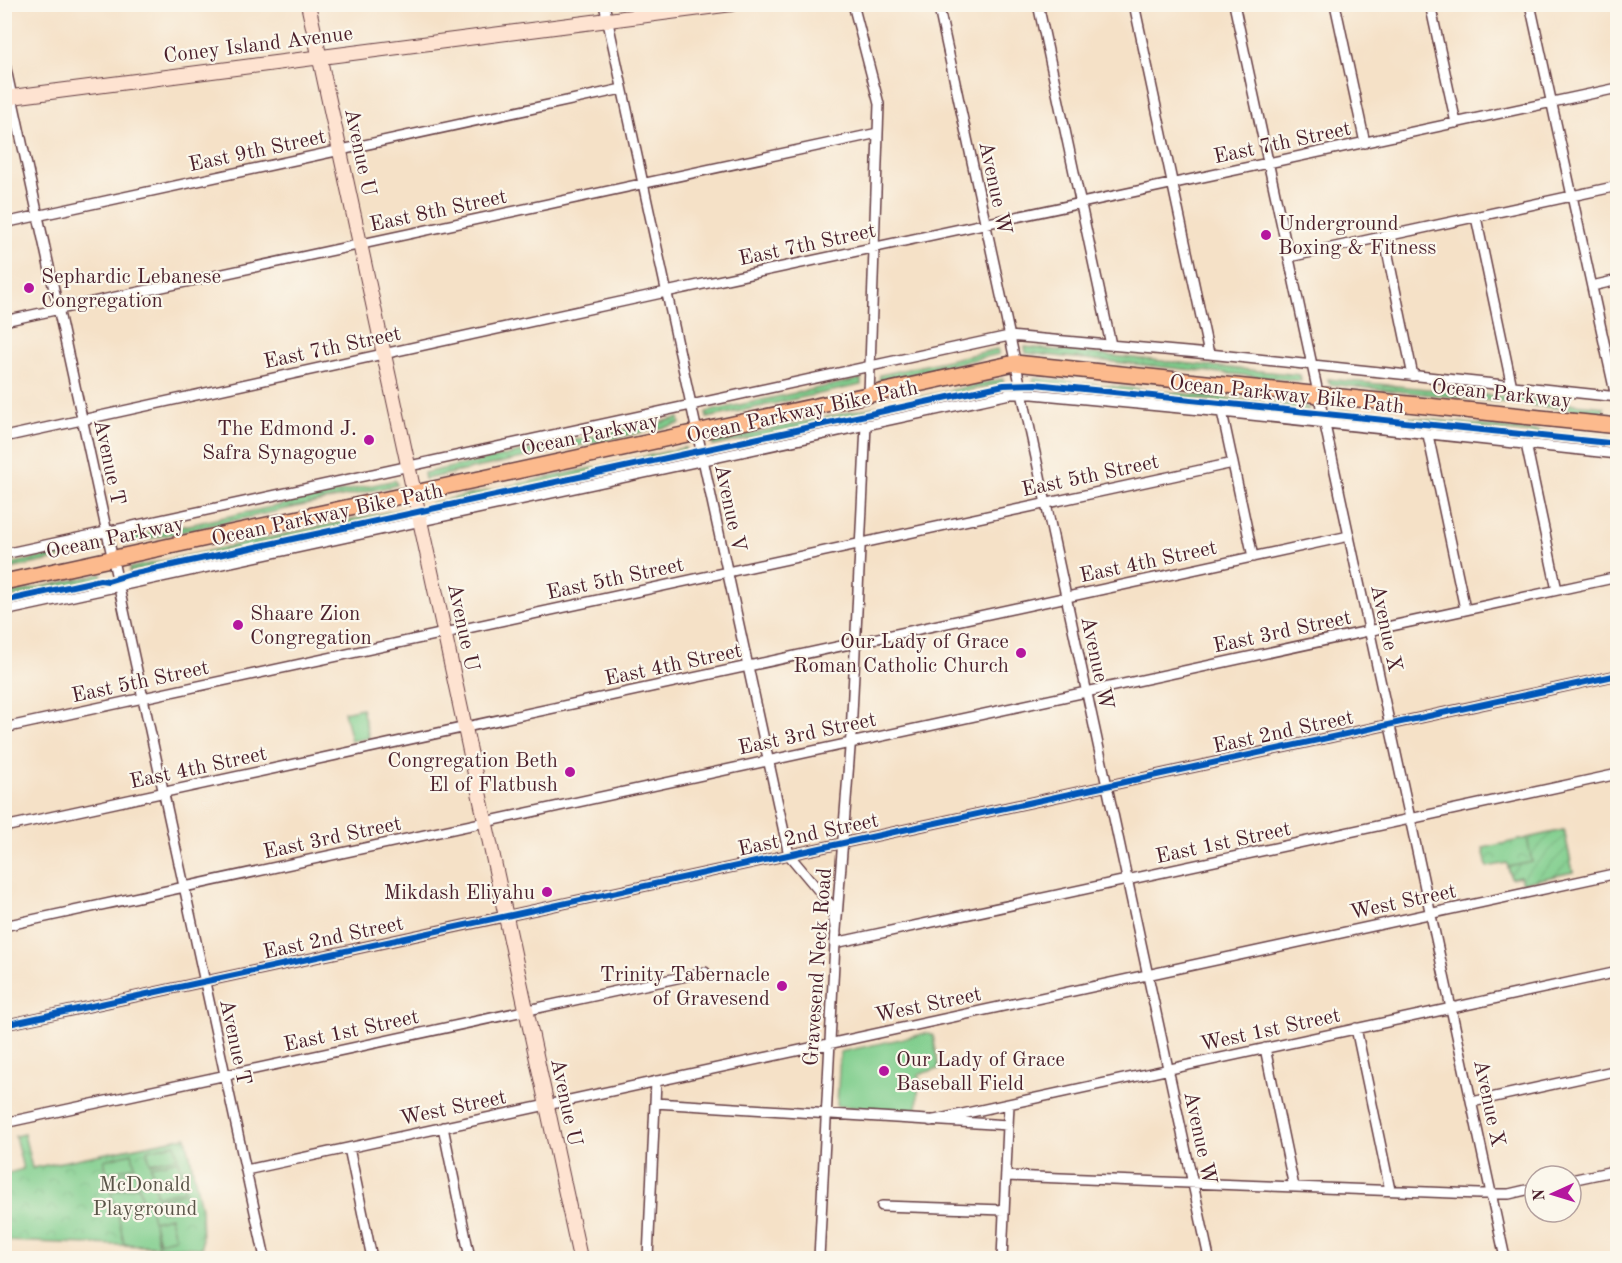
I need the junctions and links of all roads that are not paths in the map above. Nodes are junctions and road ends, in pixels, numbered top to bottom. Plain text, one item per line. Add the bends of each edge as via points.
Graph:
1 (308, 4) edge
2 (604, 4) edge
3 (732, 4) edge
4 (853, 4) edge
5 (938, 4) edge
6 (1038, 4) edge
7 (1134, 4) edge
8 (1234, 4) edge
9 (1335, 4) edge
10 (1430, 4) edge
11 (1530, 4) edge
12 (608, 21) junction
13 (319, 57) junction
14 (4, 60) edge
15 (1617, 88) edge
16 (622, 89) junction
17 (8, 97) edge
18 (1552, 102) junction
19 (1456, 123) junction
20 (878, 133) junction
21 (1365, 142) junction
22 (339, 150) junction
23 (1268, 163) junction
24 (643, 184) junction
25 (1173, 184) junction
26 (1617, 186) edge
27 (1572, 196) junction
28 (1081, 204) junction
29 (38, 216) junction
30 (1476, 217) junction
31 (4, 223) edge
32 (985, 225) junction
33 (1384, 236) junction
34 (360, 245) junction
35 (873, 248) junction
36 (1289, 257) junction
37 (1617, 280) edge
38 (1592, 286) junction
39 (666, 292) junction
40 (59, 310) junction
41 (4, 321) edge
42 (1009, 336) junction
43 (1111, 345) junction
44 (1209, 354) junction
45 (384, 355) junction
46 (1015, 363) junction
47 (1312, 365) junction
48 (870, 366) junction
49 (1413, 376) junction
50 (1512, 387) junction
51 (1022, 394) junction
52 (869, 395) junction
53 (1319, 395) junction
54 (1617, 400) edge
55 (690, 404) junction
56 (1222, 412) junction
57 (82, 420) junction
58 (1325, 424) junction
59 (866, 425) junction
60 (1617, 426) edge
61 (697, 433) junction
62 (1428, 435) junction
63 (4, 437) edge
64 (1526, 444) junction
65 (1617, 454) edge
66 (703, 461) junction
67 (1233, 463) junction
68 (408, 467) junction
69 (414, 494) junction
70 (1045, 504) junction
71 (420, 522) junction
72 (107, 532) junction
73 (1349, 536) junction
74 (861, 543) junction
75 (4, 554) edge
76 (1253, 557) junction
77 (113, 559) junction
78 (727, 572) junction
79 (1617, 577) edge
80 (4, 582) edge
81 (119, 586) junction
82 (1557, 590) junction
83 (1066, 598) junction
84 (1465, 609) junction
85 (4, 611) edge
86 (1370, 630) junction
87 (444, 634) junction
88 (855, 643) junction
89 (747, 667) junction
90 (1617, 675) edge
91 (1086, 692) junction
92 (143, 698) junction
93 (1390, 725) junction
94 (4, 728) edge
95 (465, 728) junction
96 (850, 742) junction
97 (768, 760) junction
98 (1617, 774) edge
99 (1107, 786) junction
100 (164, 793) junction
101 (1410, 819) junction
102 (485, 822) junction
103 (4, 827) edge
104 (843, 843) junction
105 (789, 855) junction
106 (1617, 873) edge
107 (1127, 881) junction
108 (184, 887) junction
109 (1431, 913) junction
110 (506, 916) junction
111 (4, 926) edge
112 (836, 939) junction
113 (705, 972) dead end
114 (1617, 972) edge
115 (1148, 975) junction
116 (204, 981) junction
117 (1451, 1008) junction
118 (526, 1011) junction
119 (4, 1025) edge
120 (1356, 1028) junction
121 (830, 1044) junction
122 (1265, 1048) junction
123 (1168, 1070) junction
124 (1617, 1070) edge
125 (225, 1076) junction
126 (656, 1082) junction
127 (1472, 1102) junction
128 (655, 1103) junction
129 (1009, 1104) junction
130 (546, 1105) junction
131 (826, 1115) junction
132 (930, 1121) junction
133 (4, 1123) edge
134 (1008, 1125) junction
135 (443, 1127) junction
136 (349, 1148) junction
137 (246, 1170) junction
138 (1617, 1170) edge
139 (1006, 1176) junction
140 (1583, 1177) edge
141 (1193, 1183) junction
142 (1294, 1187) junction
143 (1390, 1190) junction
144 (1523, 1191) edge
145 (1491, 1194) junction
146 (882, 1206) dead end
147 (1004, 1210) junction
148 (265, 1258) edge
149 (372, 1258) edge
150 (471, 1258) edge
151 (580, 1258) edge
152 (648, 1258) edge
153 (819, 1258) edge
154 (1002, 1258) edge
155 (1209, 1258) edge
156 (1505, 1258) edge

1 - 13 main road, Avenue U
2 - 12 street, Avenue V
3 - 12 main road, Coney Island Avenue
4 - 20 street via 879,104
5 - 32 street, Avenue W
6 - 28 street
7 - 25 street
8 - 23 street, Avenue X
9 - 21 street
10 - 19 street
11 - 18 street
12 - 13 main road, Coney Island Avenue
12 - 16 street, Avenue V
13 - 17 main road, Coney Island Avenue
13 - 22 main road, Avenue U
14 - 17 street, Avenue T
15 - 18 street, East 7th Street
16 - 22 street, East 9th Street
16 - 24 street, Avenue V
17 - 29 street, Avenue T
18 - 19 street, East 7th Street
18 - 27 street
19 - 21 street, East 7th Street
20 - 24 street, East 8th Street
20 - 35 street
21 - 23 street, East 7th Street
22 - 29 street, East 9th Street
22 - 34 main road, Avenue U
23 - 25 street, East 7th Street
23 - 36 street, Avenue X
24 - 34 street, East 8th Street
24 - 39 street, Avenue V
25 - 28 street, East 7th Street
25 - 44 street
26 - 27 street
27 - 30 street
27 - 38 street
28 - 32 street, East 7th Street
28 - 43 street
29 - 31 street, East 9th Street
29 - 40 street, Avenue T
30 - 33 street
30 - 50 street
32 - 35 street, East 7th Street
32 - 42 street, Avenue W
33 - 36 street
33 - 49 street
34 - 40 street, East 8th Street
34 - 45 main road, Avenue U
35 - 39 street, East 7th Street
35 - 48 street
36 - 47 street, Avenue X
37 - 38 street
38 - 54 street
39 - 45 street, East 7th Street
39 - 55 street, Avenue V
40 - 41 street, East 8th Street
40 - 57 street, Avenue T
42 - 43 street, Ocean Parkway
42 - 46 street, Avenue W
42 - 48 street, Ocean Parkway
43 - 44 street, Ocean Parkway
44 - 47 street, Ocean Parkway
45 - 57 street, East 7th Street
45 - 68 main road, Avenue U
46 - 51 street, Avenue W
46 - 52 main road, Ocean Parkway
46 - 53 main road, Ocean Parkway
47 - 49 street, Ocean Parkway
47 - 53 street, Avenue X
48 - 52 street
48 - 55 street, Ocean Parkway
49 - 50 street, Ocean Parkway
50 - 54 street, Ocean Parkway
51 - 56 street
51 - 59 street
51 - 70 street, Avenue W
52 - 61 main road, Ocean Parkway
53 - 58 street, Avenue X
53 - 60 main road, Ocean Parkway
55 - 61 street, Avenue V
55 - 68 street, Ocean Parkway
56 - 58 street
56 - 67 street
57 - 63 street, East 7th Street
57 - 72 street, Avenue T
58 - 62 street
58 - 73 street, Avenue X
59 - 66 street
59 - 74 street, Gravesend Neck Road
61 - 66 street, Avenue V
61 - 69 main road, Ocean Parkway
62 - 64 street
62 - 84 street
64 - 65 street
64 - 82 street
66 - 71 street
66 - 78 street, Avenue V
67 - 70 street, East 5th Street
67 - 76 street
68 - 69 main road, Avenue U
68 - 72 street, Ocean Parkway
69 - 71 main road, Avenue U
69 - 77 main road, Ocean Parkway
70 - 74 street, East 5th Street
70 - 83 street, Avenue W
71 - 81 street
71 - 87 main road, Avenue U
72 - 75 street, Ocean Parkway
72 - 77 street, Avenue T
73 - 76 street, East 4th Street
73 - 86 street, Avenue X
74 - 78 street, East 5th Street
74 - 88 street, Gravesend Neck Road
76 - 83 street, East 4th Street
77 - 80 main road, Ocean Parkway
77 - 81 street, Avenue T
78 - 87 street, East 5th Street
78 - 89 street, Avenue V
79 - 82 street, East 3rd Street
81 - 85 street
81 - 92 street, Avenue T
82 - 84 street, East 3rd Street
83 - 88 street, East 4th Street
83 - 91 street, Avenue W
84 - 86 street, East 3rd Street
86 - 91 street, East 3rd Street
86 - 93 street, Avenue X
87 - 92 street, East 5th Street
87 - 95 main road, Avenue U
88 - 89 street, East 4th Street
88 - 96 street, Gravesend Neck Road
89 - 95 street, East 4th Street
89 - 97 street, Avenue V
90 - 93 street, East 2nd Street
91 - 96 street, East 3rd Street
91 - 99 street, Avenue W
92 - 94 street, East 5th Street
92 - 100 street, Avenue T
93 - 99 street, East 2nd Street
93 - 101 street, Avenue X
95 - 100 street, East 4th Street
95 - 102 main road, Avenue U
96 - 97 street, East 3rd Street
96 - 104 street, Gravesend Neck Road
97 - 102 street, East 3rd Street
97 - 105 street, Avenue V
98 - 101 street, East 1st Street
99 - 104 street, East 2nd Street
99 - 107 street, Avenue W
100 - 103 street, East 4th Street
100 - 108 street, Avenue T
101 - 107 street, East 1st Street
101 - 109 street, Avenue X
102 - 108 street, East 3rd Street
102 - 110 main road, Avenue U
104 - 105 street, East 2nd Street
104 - 112 street, Gravesend Neck Road
105 - 110 street, East 2nd Street
105 - 112 street, Avenue V via 830,903
106 - 109 street, West Street
107 - 112 street, East 1st Street
107 - 115 street, Avenue W
108 - 111 street, East 3rd Street
108 - 116 street, Avenue T
109 - 115 street, West Street
109 - 117 street, Avenue X
110 - 116 street, East 2nd Street
110 - 118 main road, Avenue U
112 - 121 street, Gravesend Neck Road
113 - 118 street, East 1st Street
114 - 117 street, West 1st Street
115 - 121 street, West Street
115 - 123 street, Avenue W
116 - 119 street, East 2nd Street
116 - 125 street, Avenue T
117 - 120 street, West 1st Street
117 - 127 street, Avenue X
118 - 125 street, East 1st Street
118 - 130 main road, Avenue U
120 - 122 street, West 1st Street
120 - 143 street
121 - 126 street, West Street
121 - 131 street, Gravesend Neck Road
122 - 123 street, West 1st Street
122 - 142 street
123 - 129 street, West 1st Street
123 - 141 street, Avenue W
124 - 127 street
125 - 133 street, East 1st Street
125 - 137 street, Avenue T
126 - 128 street
126 - 130 street, West Street
127 - 145 street, Avenue X
128 - 131 street
128 - 152 street
129 - 132 street, West 1st Street
129 - 134 street
130 - 135 street, West Street
130 - 151 main road, Avenue U
131 - 132 street
131 - 153 street, Gravesend Neck Road
132 - 134 street
134 - 139 street
135 - 136 street, West Street
135 - 150 street
136 - 137 street, West Street
136 - 149 street
137 - 148 street, Avenue T
138 - 140 street
139 - 141 street
139 - 147 street
141 - 142 street
141 - 155 street, Avenue W
142 - 143 street
143 - 145 street
144 - 145 street
145 - 156 street, Avenue X
146 - 147 street
147 - 154 street

